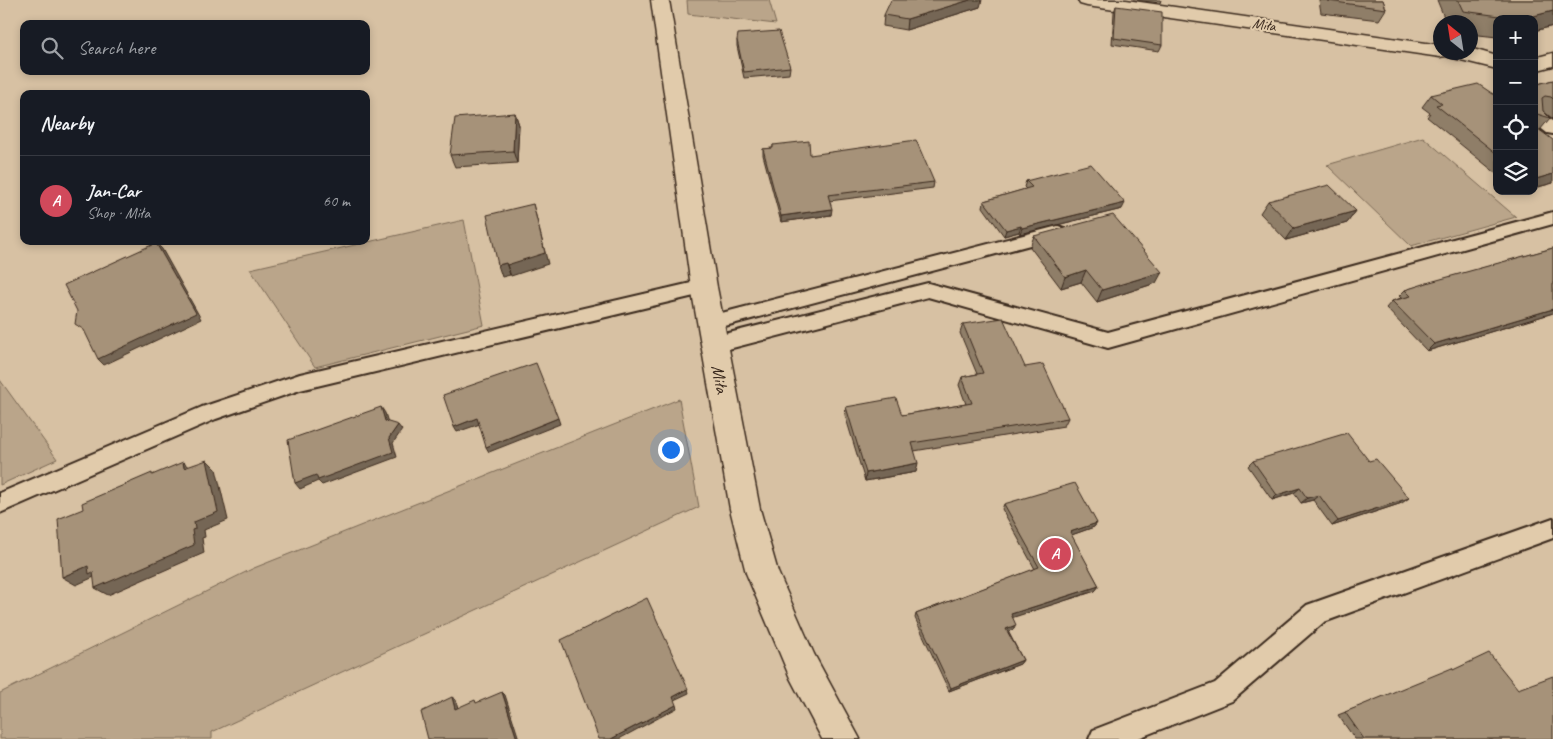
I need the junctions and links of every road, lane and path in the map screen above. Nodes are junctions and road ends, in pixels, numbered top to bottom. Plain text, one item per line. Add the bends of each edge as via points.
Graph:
1 (660, 0) edge
2 (1087, 0) edge
3 (1433, 50) edge
4 (1478, 57) edge
5 (1553, 59) edge
6 (1493, 62) edge
7 (1538, 64) edge
8 (1538, 119) edge
9 (1553, 129) edge
10 (1553, 218) edge
11 (1079, 227) edge
12 (704, 287) junction
13 (711, 334) junction
14 (0, 503) edge
15 (1553, 528) edge
16 (842, 739) edge
17 (1102, 739) edge

1 - 12 street, Miła
2 - 3 street, Miła
4 - 6 street
5 - 7 street
8 - 9 lane
10 - 13 lane via 1108,340 928,290
11 - 13 lane
12 - 13 street, Miła
12 - 14 lane via 300,382 209,412
13 - 16 street, Miła via 745,509 762,573 802,666
15 - 17 lane via 1316,613 1223,692

